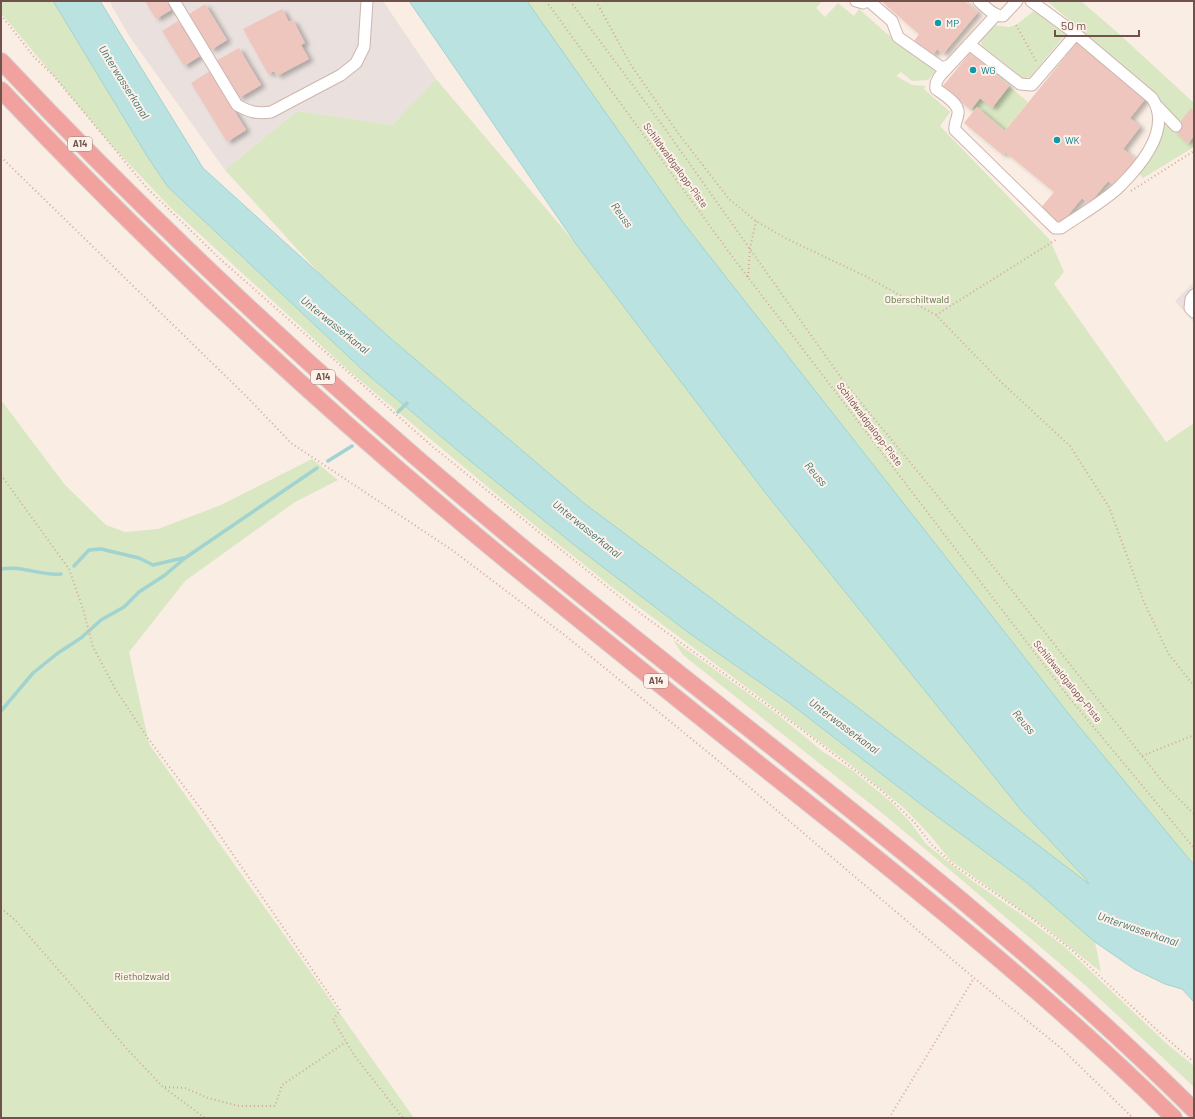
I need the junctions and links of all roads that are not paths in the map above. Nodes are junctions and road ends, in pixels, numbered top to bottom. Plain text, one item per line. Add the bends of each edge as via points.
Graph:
1 (174, 1) edge
2 (366, 1) edge
3 (856, 1) edge
4 (868, 1) edge
5 (979, 1) edge
6 (1017, 1) edge
7 (1031, 1) edge
8 (996, 15) junction
9 (1076, 34) junction
10 (969, 44) junction
11 (1, 61) edge
12 (950, 65) junction
13 (1, 90) edge
14 (1156, 105) junction
15 (1176, 126) dead end
16 (1194, 295) edge
17 (1194, 312) edge
18 (1194, 1110) edge
19 (1174, 1118) edge

1 - 2 lane via 237,105 248,112 259,114 284,105 340,75 356,63 364,47
3 - 4 lane
4 - 12 lane via 892,21 898,36 938,66 942,68
5 - 8 lane
6 - 8 lane via 1003,16
7 - 9 lane
8 - 10 lane
9 - 10 lane via 1032,85 1020,84
9 - 14 lane via 1152,98
10 - 12 lane
11 - 18 highway, A14 via 161,225 358,408 556,576 982,918 1096,1017
12 - 14 lane via 937,81 936,89 957,106 954,124 956,130 1058,229 1120,186 1141,162 1157,134 1159,113
13 - 19 highway, A14 via 144,237 345,424 539,587 959,926 1067,1018
14 - 15 lane
16 - 17 lane via 1190,308

